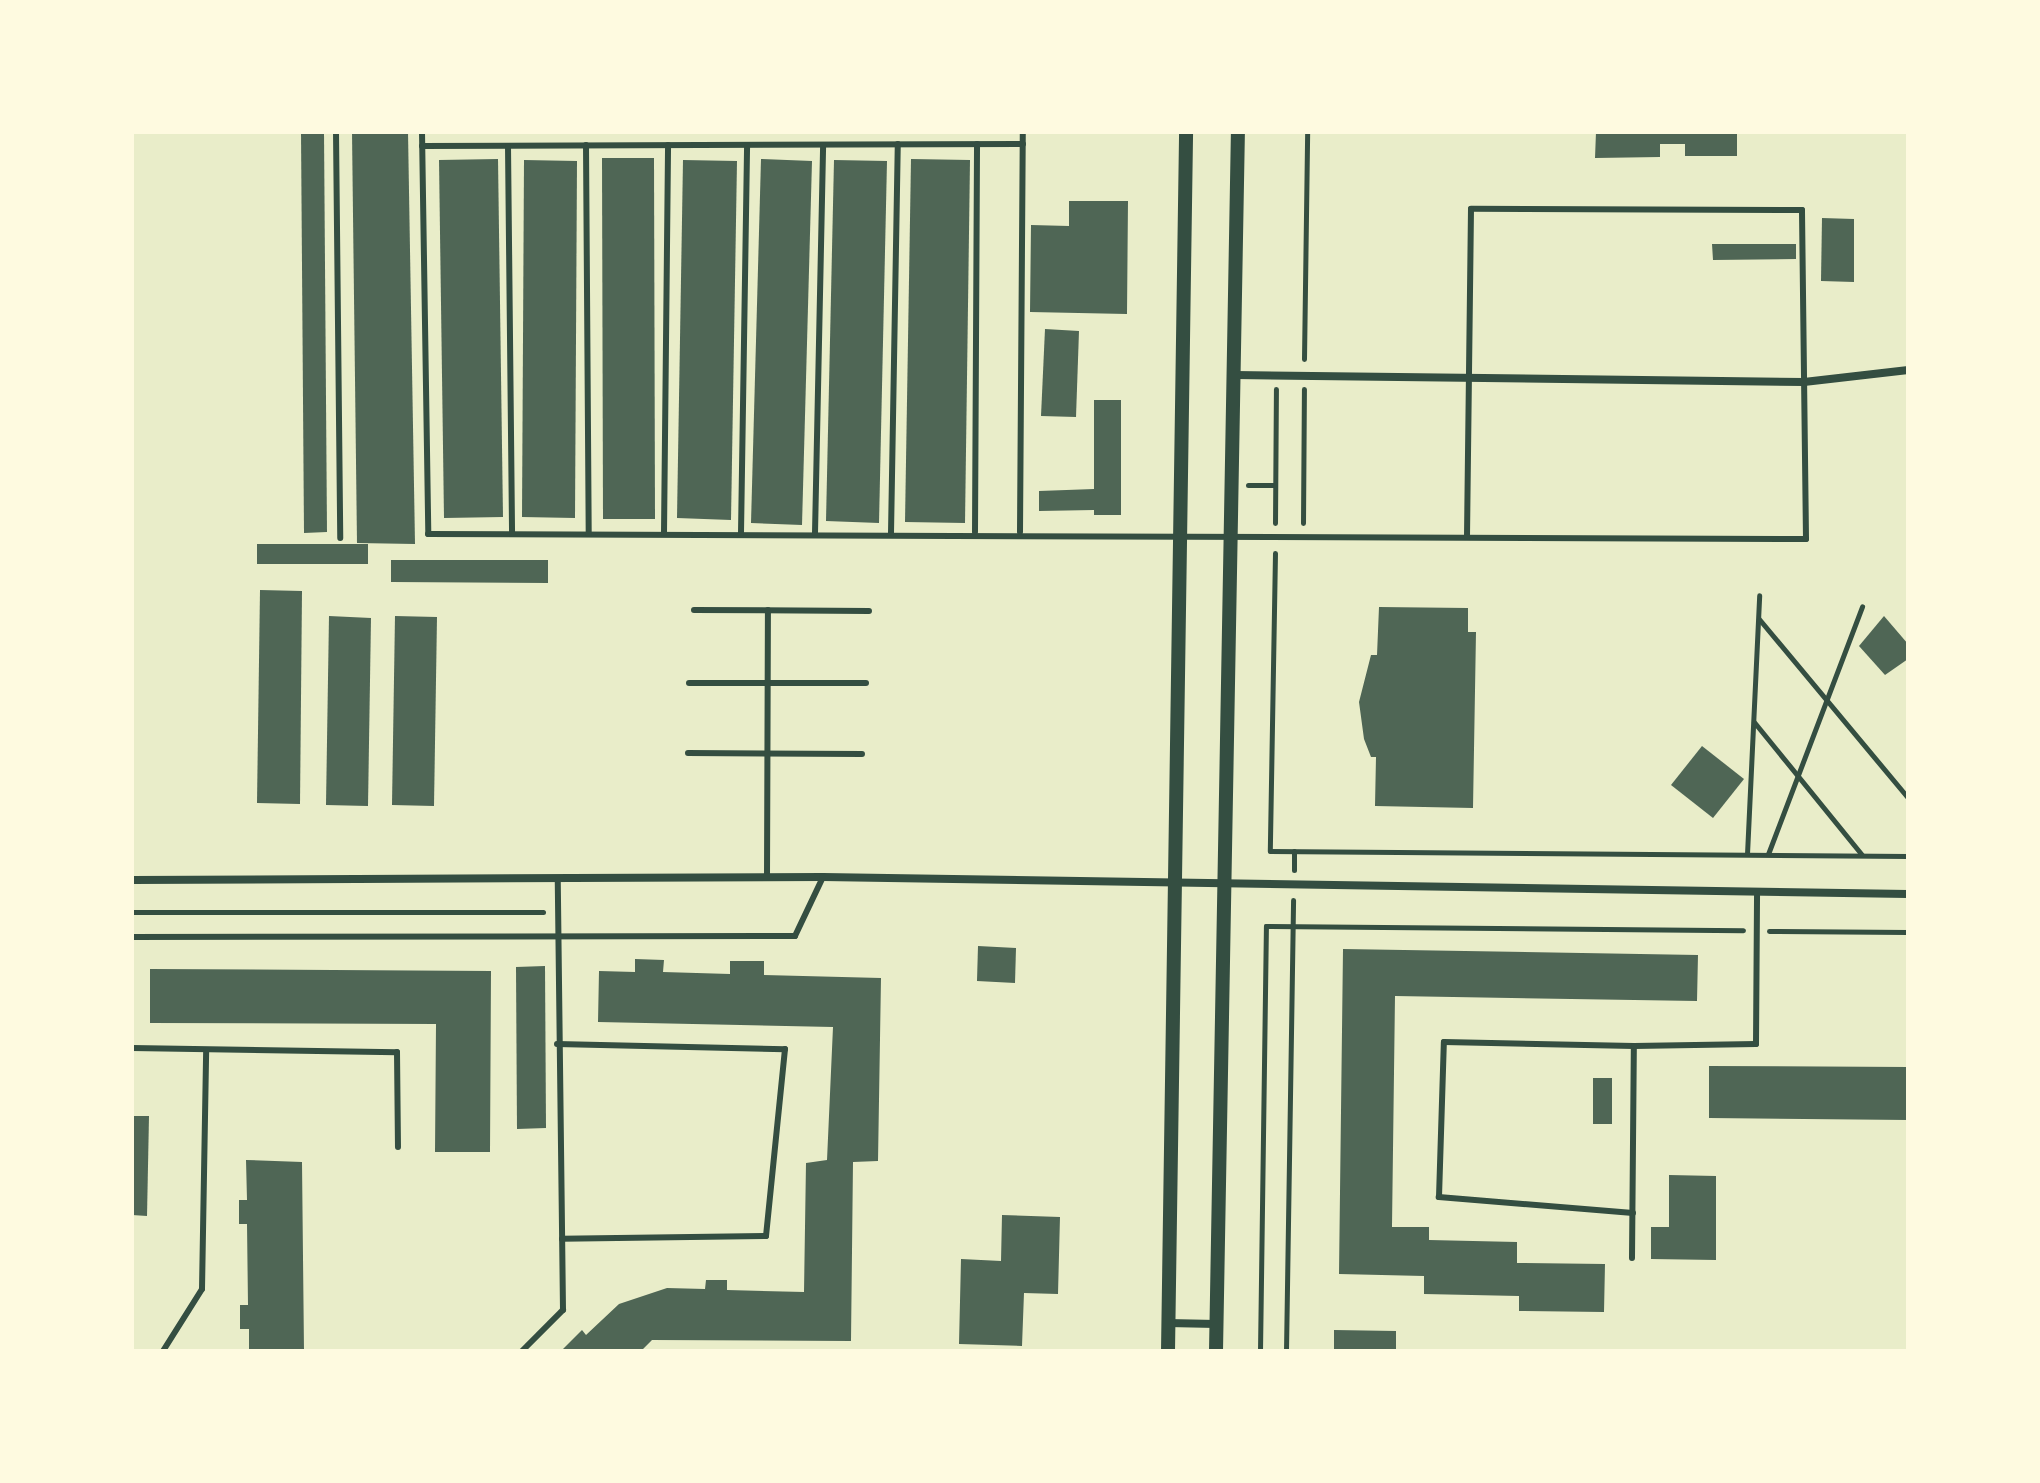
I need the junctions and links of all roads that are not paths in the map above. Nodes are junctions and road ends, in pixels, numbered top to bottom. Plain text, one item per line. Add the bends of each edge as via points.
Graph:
1 (336, 132) edge
2 (422, 132) edge
3 (1023, 132) edge
4 (1186, 132) edge
5 (1238, 132) edge
6 (898, 144) junction
7 (977, 144) junction
8 (1023, 144) junction
9 (586, 145) junction
10 (668, 145) junction
11 (747, 145) junction
12 (823, 145) junction
13 (422, 146) junction
14 (508, 146) junction
15 (1908, 370) edge
16 (1235, 375) junction
17 (1468, 377) junction
18 (1804, 382) junction
19 (975, 532) junction
20 (1020, 532) junction
21 (664, 533) junction
22 (741, 533) junction
23 (815, 533) junction
24 (891, 533) junction
25 (512, 534) junction
26 (589, 534) junction
27 (1184, 534) junction
28 (1232, 536) junction
29 (1467, 537) junction
30 (340, 538) dead end
31 (694, 610) dead end
32 (768, 610) junction
33 (869, 611) dead end
34 (689, 683) dead end
35 (866, 683) dead end
36 (766, 684) junction
37 (688, 753) dead end
38 (766, 754) junction
39 (862, 754) dead end
40 (767, 877) junction
41 (823, 877) junction
42 (132, 880) edge
43 (558, 881) junction
44 (1176, 884) junction
45 (1224, 884) junction
46 (1757, 893) junction
47 (1908, 894) edge
48 (558, 936) junction
49 (132, 937) edge
50 (557, 1044) junction
51 (1634, 1046) junction
52 (132, 1048) edge
53 (206, 1050) junction
54 (398, 1147) dead end
55 (1633, 1213) junction
56 (562, 1239) junction
57 (1632, 1258) dead end
58 (1168, 1323) junction
59 (1216, 1324) junction
60 (163, 1351) edge
61 (522, 1351) edge
62 (1168, 1351) edge
63 (1216, 1351) edge

1 - 30 lane
2 - 13 lane
3 - 8 lane
4 - 27 street
5 - 16 street
6 - 7 lane
6 - 12 lane
6 - 24 lane
7 - 8 lane
7 - 19 lane
8 - 20 lane
9 - 10 lane
9 - 14 lane
9 - 26 lane
10 - 11 lane
10 - 21 lane
11 - 12 lane
11 - 22 lane
12 - 23 lane
13 - 14 lane
13 - 25 lane via 428,534
14 - 25 lane
15 - 18 street
16 - 17 street
16 - 28 street
17 - 18 street
17 - 18 lane via 1471,209 1802,210
17 - 29 lane
18 - 29 lane via 1806,539
19 - 20 lane
19 - 24 lane
20 - 27 lane
21 - 22 lane
21 - 26 lane
22 - 23 lane
23 - 24 lane
25 - 26 lane
27 - 28 lane
27 - 44 street
28 - 29 lane
28 - 45 street
31 - 32 lane
32 - 33 lane
32 - 36 lane
34 - 36 lane
35 - 36 lane
36 - 38 lane
37 - 38 lane
38 - 39 lane
38 - 40 lane
40 - 41 street
40 - 43 street
41 - 44 street
41 - 48 lane via 795,936
42 - 43 street
43 - 48 lane
44 - 45 street
44 - 58 street
45 - 46 street
45 - 59 street
46 - 47 street
46 - 51 lane via 1756,1044
48 - 49 lane
48 - 50 lane
50 - 56 lane
50 - 56 lane via 785,1049 766,1236
51 - 55 lane
51 - 55 lane via 1444,1042 1439,1197
52 - 53 lane
53 - 54 lane via 397,1052
53 - 60 lane via 202,1289
55 - 57 lane
56 - 61 lane via 563,1310
58 - 59 street
58 - 62 street
59 - 63 street

